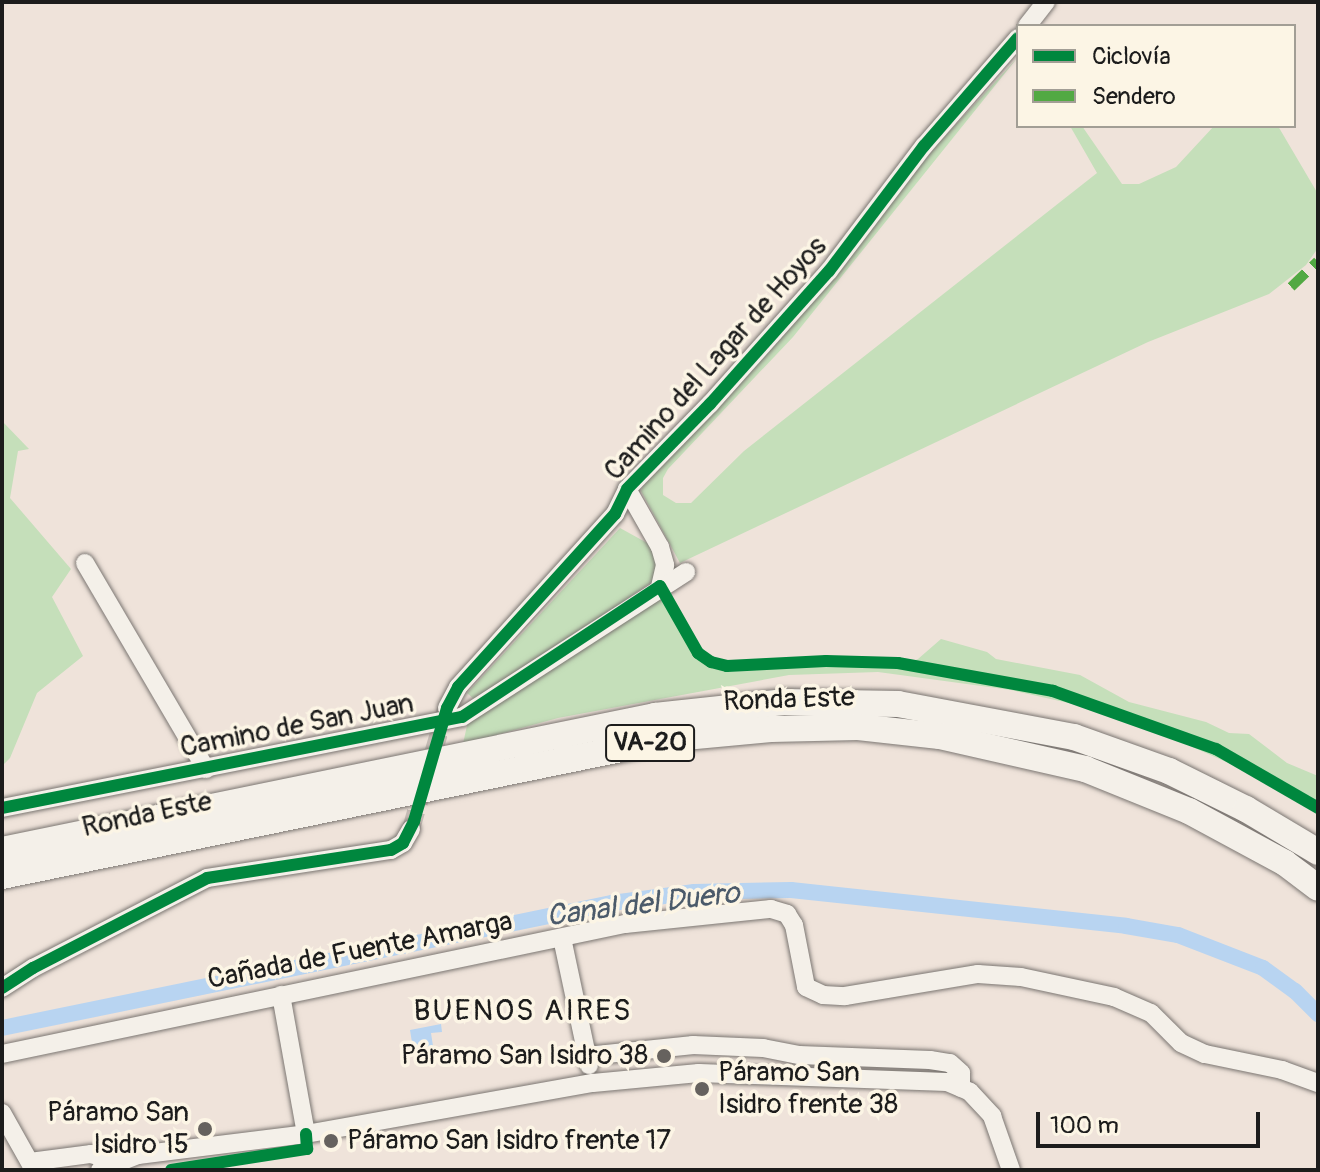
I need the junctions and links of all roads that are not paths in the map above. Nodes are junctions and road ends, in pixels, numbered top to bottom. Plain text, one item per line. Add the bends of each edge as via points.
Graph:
1 (1046, 2) edge
2 (1029, 24) edge
3 (1016, 40) edge
4 (627, 489) junction
5 (85, 563) dead end
6 (686, 572) dead end
7 (660, 586) junction
8 (447, 708) tunnel mouth
9 (206, 769) junction
10 (2, 808) edge
11 (411, 829) tunnel mouth
12 (2, 850) edge
13 (1318, 852) edge
14 (2, 876) edge
15 (1318, 888) edge
16 (562, 938) junction
17 (2, 988) edge
18 (281, 995) junction
19 (2, 1054) edge
20 (587, 1056) junction
21 (593, 1083) junction
22 (1318, 1083) edge
23 (961, 1088) junction
24 (2, 1113) edge
25 (306, 1134) junction
26 (32, 1166) edge
27 (108, 1166) edge
28 (1011, 1170) edge

1 - 2 street
3 - 4 street, Camino del Lagar de Hoyos via 924,146 829,271
4 - 7 street, Camino del Lagar de Hoyos via 660,547 665,565
4 - 8 street, Camino del Lagar de Hoyos via 615,514 458,687
5 - 9 street, Camino de San Juan
6 - 7 street, Camino de San Juan
7 - 9 street, Camino de San Juan via 462,717
9 - 10 street, Camino de San Juan
11 - 17 street via 391,850 207,878
12 - 13 highway, Ronda Este / VA-20 via 655,716 783,702 898,704 1074,737 1169,771
14 - 15 highway, Ronda Este / VA-20 via 674,738 858,727 940,736 1085,769 1189,811 1285,863
16 - 18 street, Cañada de Fuente Amarga
16 - 20 street
16 - 22 street, Cañada de Fuente Amarga via 675,917 771,909 787,914 794,925 806,987 823,995 978,974 1021,977 1114,997 1151,1013 1181,1043 1205,1054
18 - 19 street, Cañada de Fuente Amarga
18 - 25 street
20 - 21 street
20 - 23 street via 693,1045 930,1060 950,1063 961,1073
21 - 23 street via 699,1073 921,1079
21 - 25 street
23 - 28 street via 992,1116
24 - 26 street
25 - 27 street
26 - 27 street via 91,1154

